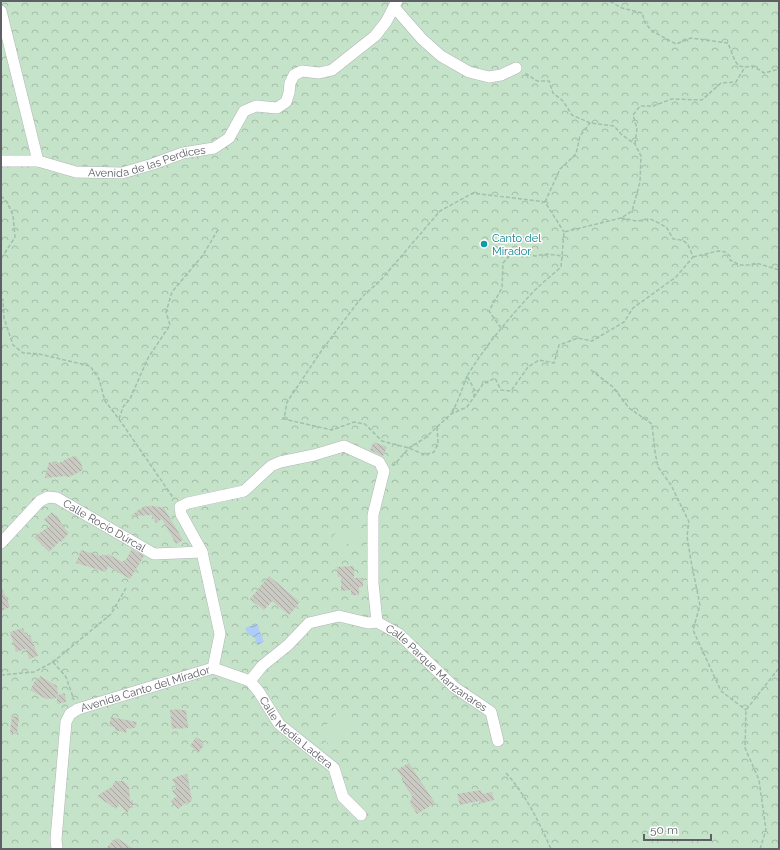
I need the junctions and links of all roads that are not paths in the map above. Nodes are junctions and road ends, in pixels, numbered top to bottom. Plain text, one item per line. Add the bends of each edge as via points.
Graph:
1 (396, 4) edge
2 (1, 11) edge
3 (516, 68) road end
4 (1, 161) edge
5 (38, 161) junction
6 (180, 507) joint
7 (1, 543) edge
8 (202, 552) junction
9 (378, 622) junction
10 (213, 668) junction
11 (250, 681) junction
12 (498, 741) dead end
13 (361, 815) dead end
14 (57, 849) edge

1 - 3 street via 422,39 441,56 469,72 490,77 501,76
1 - 5 street, Avenida de las Perdices via 375,36 338,66 319,73 302,71 294,75 286,102 277,108 256,106 244,111 229,138 214,148 183,153 122,173 76,172
2 - 5 street
4 - 5 street, Avenida de las Perdices
6 - 8 street, Avenida Canto del Mirador via 180,514
6 - 9 street, Calle Parque Manzanares via 244,491 271,466 344,446 379,462 384,471 373,515 373,582
7 - 8 street, Calle Rocío Dúrcal via 40,501 48,497 57,498 154,554
8 - 10 street, Avenida Canto del Mirador via 220,634
9 - 11 street, Calle Parque Manzanares via 368,623 339,616 309,623 288,645 262,666
9 - 12 street, Calle Parque Manzanares via 399,634 454,687 491,712
10 - 11 street
10 - 14 street, Avenida Canto del Mirador via 78,709 70,714 66,722
11 - 13 street, Calle Media Ladera via 278,724 334,768 343,797

